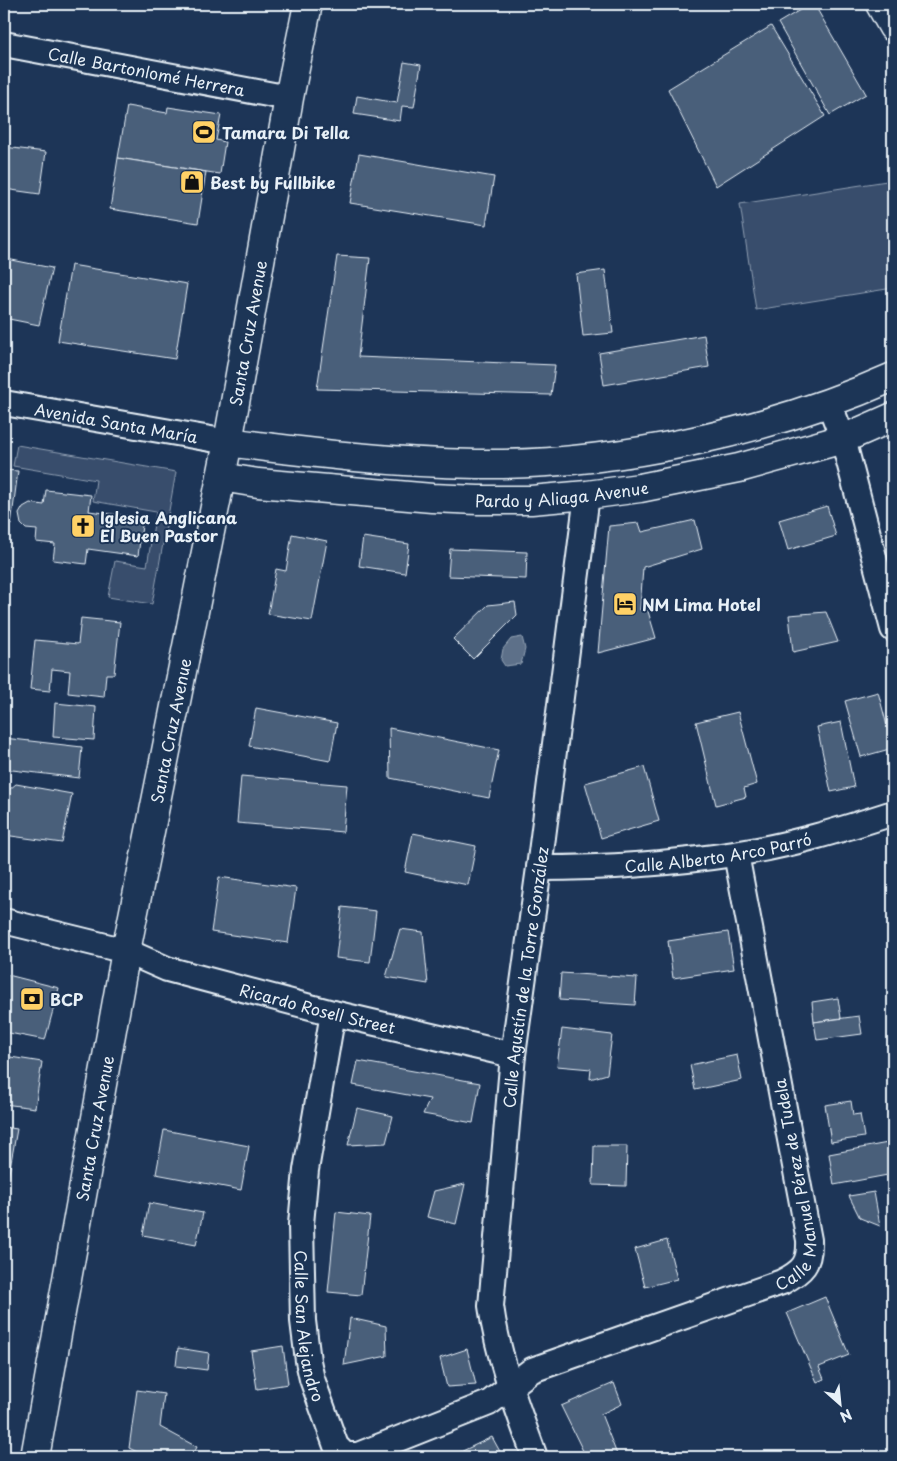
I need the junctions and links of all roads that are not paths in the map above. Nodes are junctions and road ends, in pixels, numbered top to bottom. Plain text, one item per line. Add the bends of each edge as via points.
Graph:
1 (308, 4) edge
2 (880, 4) edge
3 (893, 27) edge
4 (4, 44) edge
5 (289, 98) junction
6 (893, 377) edge
7 (4, 402) edge
8 (829, 403) junction
9 (893, 417) edge
10 (844, 439) junction
11 (228, 442) junction
12 (221, 477) junction
13 (586, 495) junction
14 (893, 629) edge
15 (893, 813) edge
16 (736, 854) junction
17 (539, 868) junction
18 (4, 921) edge
19 (126, 952) junction
20 (333, 1013) junction
21 (512, 1055) junction
22 (509, 1387) junction
23 (35, 1457) edge
24 (535, 1457) edge

1 - 5 main road, Santa Cruz Avenue
2 - 3 main road
4 - 5 street, Calle Bartonlomé Herrera
5 - 11 main road, Santa Cruz Avenue
6 - 8 main road, Pardo y Aliaga Avenue
7 - 11 street, Avenida Santa María
8 - 10 street
8 - 11 main road, Pardo y Aliaga Avenue via 678,444 635,452 528,463 434,462
9 - 10 main road, Pardo y Aliaga Avenue
10 - 13 main road, Pardo y Aliaga Avenue via 686,480
10 - 14 street
11 - 12 main road, Santa Cruz Avenue
12 - 13 main road, Pardo y Aliaga Avenue via 432,498 531,500
12 - 19 main road, Santa Cruz Avenue
13 - 17 street, Calle Agustín de la Torre González
15 - 16 street, Calle Alberto Arco Parró
16 - 17 street, Calle Alberto Arco Parró via 640,866
16 - 22 street, Calle Manuel Pérez de Tudela via 810,1254 796,1275 782,1282 532,1370
17 - 21 street, Calle Agustín de la Torre González
18 - 19 street, Ricardo Rosell Street
19 - 20 street, Ricardo Rosell Street via 167,969
19 - 23 main road, Santa Cruz Avenue
20 - 21 street, Ricardo Rosell Street
20 - 22 street, Calle San Alejandro via 306,1170 301,1224 308,1361 336,1446 345,1455 358,1455 489,1404
21 - 22 street, Calle Agustín de la Torre González via 491,1306
22 - 24 street, Calle Agustín de la Torre González

